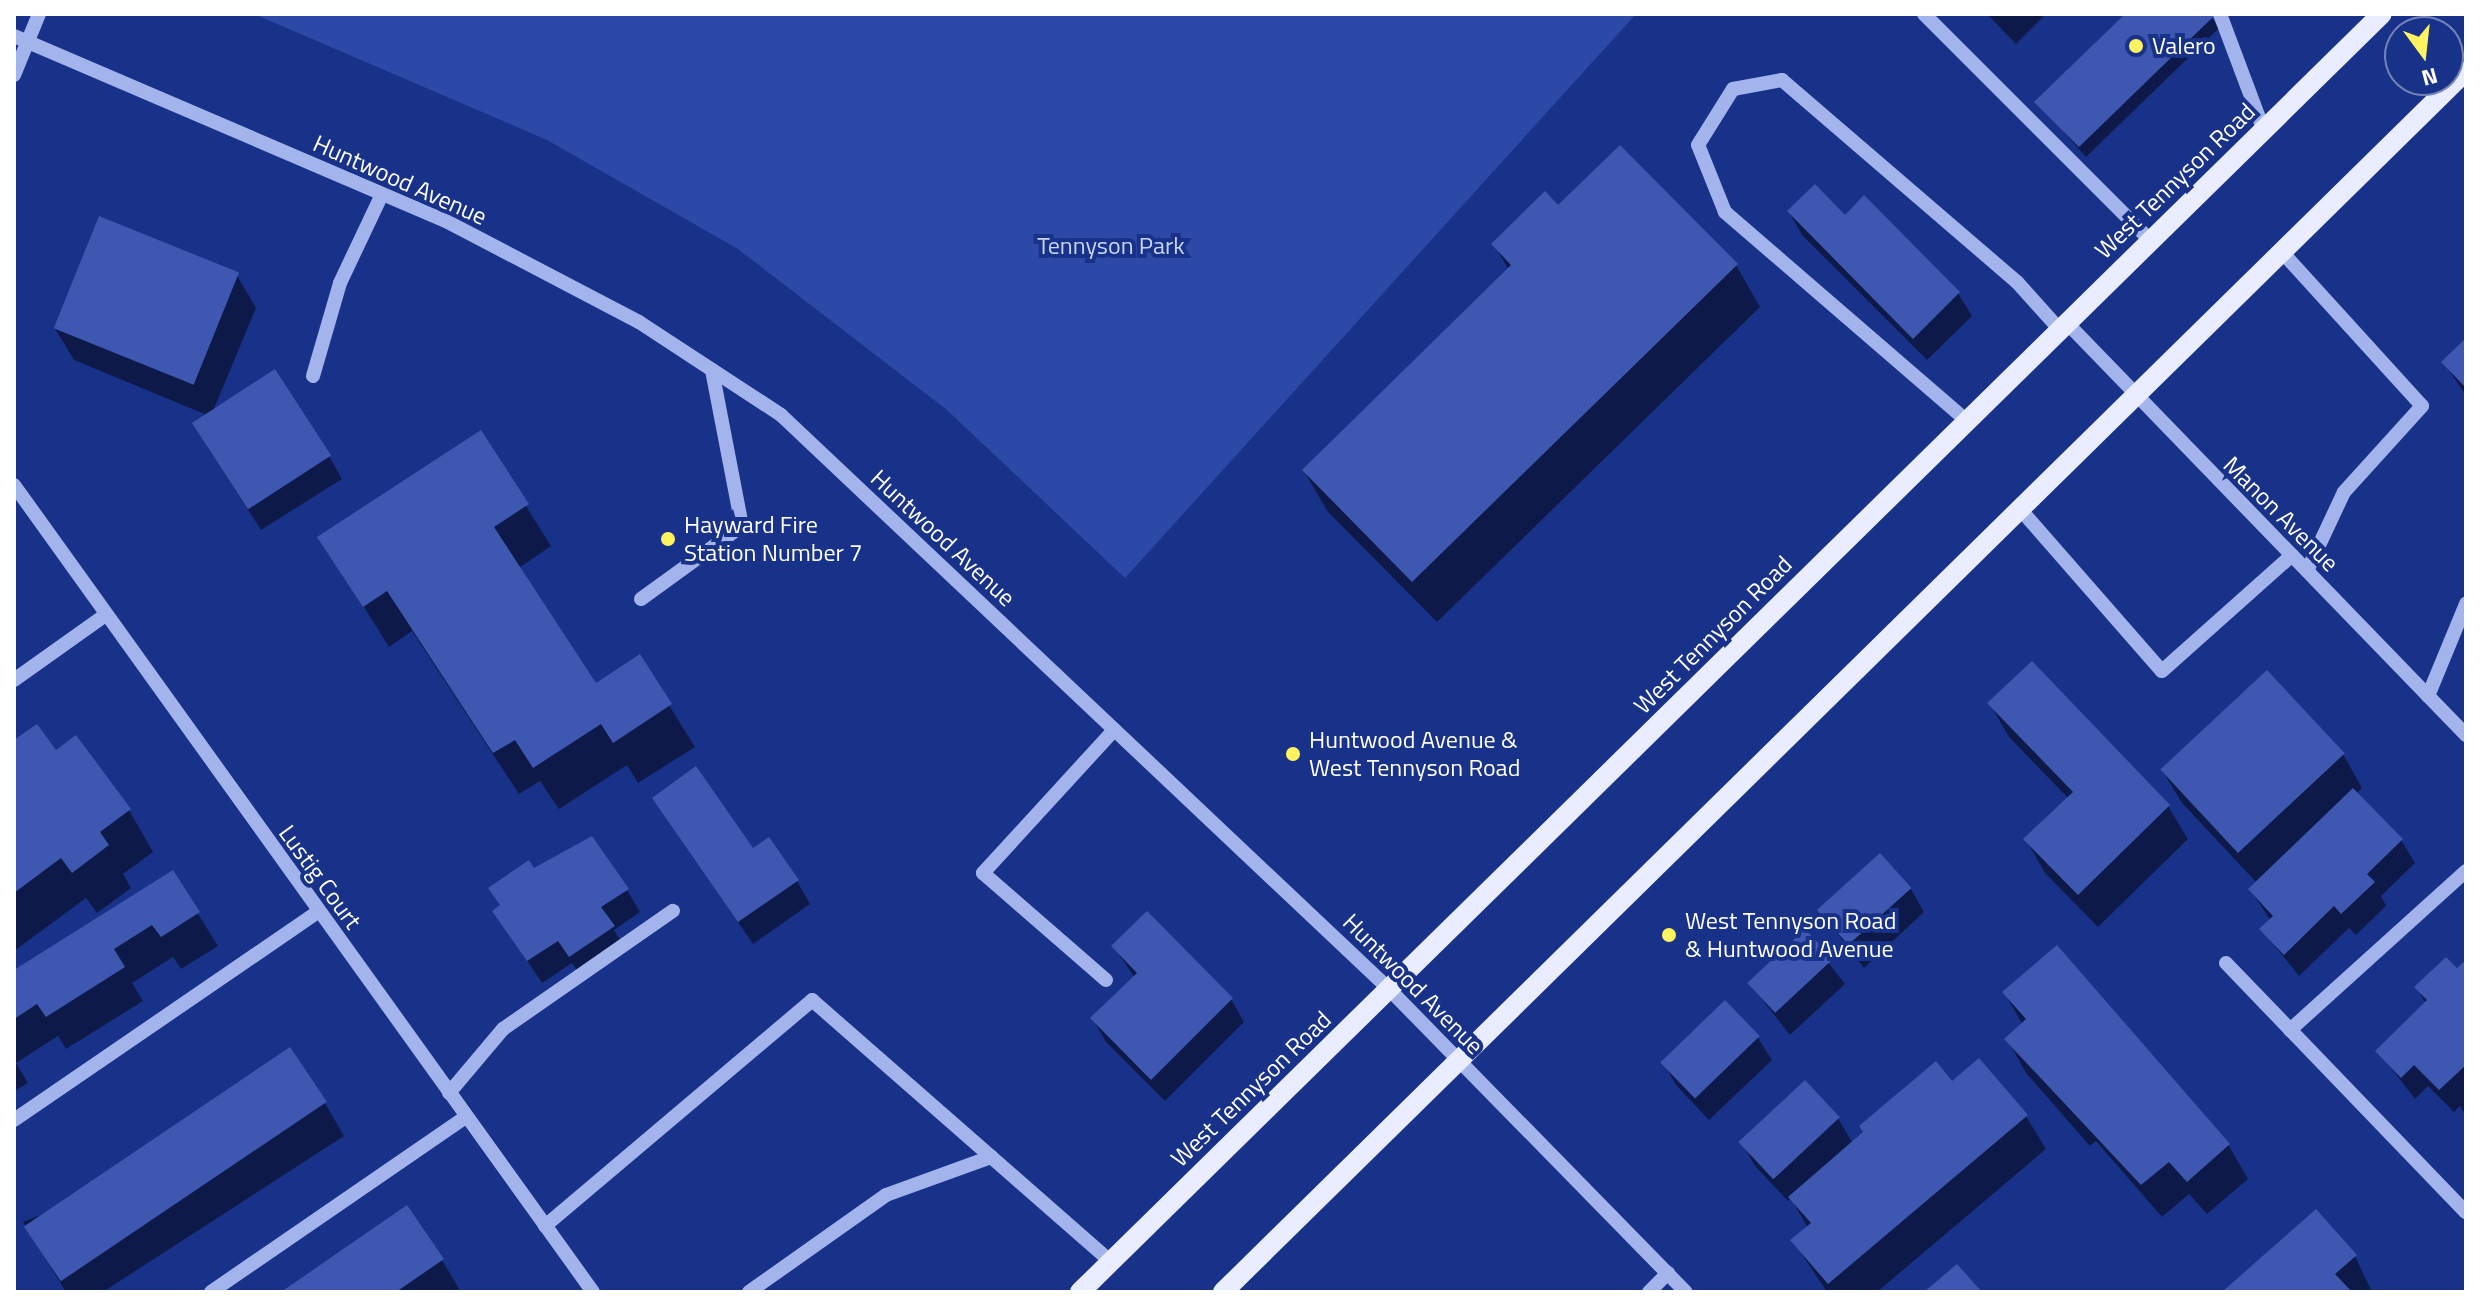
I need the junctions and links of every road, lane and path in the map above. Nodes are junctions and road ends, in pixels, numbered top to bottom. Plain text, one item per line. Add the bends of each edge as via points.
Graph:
1 (39, 14) edge
2 (1924, 14) edge
3 (2220, 14) edge
4 (2382, 14) edge
5 (21, 40) edge
6 (2466, 71) edge
7 (14, 75) edge
8 (2264, 131) junction
9 (382, 194) junction
10 (2151, 241) junction
11 (2282, 252) junction
12 (2063, 327) junction
13 (712, 370) junction
14 (313, 376) dead end
15 (2137, 394) junction
16 (1967, 421) junction
17 (14, 485) edge
18 (2020, 509) junction
19 (2292, 555) junction
20 (2307, 571) junction
21 (641, 599) dead end
22 (2466, 604) edge
23 (104, 616) junction
24 (14, 680) edge
25 (2428, 696) junction
26 (1114, 730) junction
27 (2466, 735) edge
28 (2466, 871) edge
29 (673, 911) dead end
30 (318, 912) junction
31 (2226, 963) dead end
32 (1106, 980) dead end
33 (1389, 989) junction
34 (2290, 1030) junction
35 (1459, 1060) junction
36 (449, 1093) junction
37 (466, 1117) junction
38 (14, 1120) edge
39 (991, 1157) junction
40 (2466, 1212) edge
41 (545, 1226) junction
42 (1111, 1262) junction
43 (1668, 1273) junction
44 (211, 1292) edge
45 (593, 1292) edge
46 (749, 1292) edge
47 (1080, 1292) edge
48 (1223, 1292) edge
49 (1649, 1292) edge
50 (1686, 1292) edge

1 - 5 street
2 - 10 street
3 - 8 street
4 - 8 main road, West Tennyson Road
5 - 7 street
5 - 9 street, Huntwood Avenue
6 - 11 main road
8 - 10 main road, West Tennyson Road
9 - 13 street, Huntwood Avenue via 639,322
9 - 14 street via 340,283
10 - 12 main road, West Tennyson Road
11 - 15 main road
11 - 20 street via 2422,406 2344,492
12 - 15 street, Manon Avenue
12 - 16 main road, West Tennyson Road
12 - 16 street, Manon Avenue via 1782,80 1733,89 1698,145 1725,212
13 - 21 street via 742,526
13 - 26 street, Huntwood Avenue via 781,415
15 - 18 main road
15 - 19 street, Manon Avenue
16 - 33 main road, West Tennyson Road
17 - 23 street, Lustig Court
18 - 19 street via 2162,671
18 - 35 main road
19 - 20 street, Manon Avenue
20 - 25 street, Manon Avenue
22 - 25 street
23 - 24 street
23 - 30 street, Lustig Court
25 - 27 street, Manon Avenue
26 - 32 street via 983,873
26 - 33 street, Huntwood Avenue
28 - 34 street
29 - 36 street via 503,1029
30 - 36 street, Lustig Court
30 - 38 street
31 - 34 street
33 - 35 street, Huntwood Avenue
33 - 42 main road, West Tennyson Road
34 - 40 street
35 - 43 street, Huntwood Avenue
35 - 48 main road
36 - 37 street, Lustig Court
37 - 41 street, Lustig Court
37 - 44 street
39 - 41 street via 812,1000
39 - 42 street
39 - 46 street via 886,1195
41 - 45 street, Lustig Court
42 - 47 main road, West Tennyson Road
43 - 49 street
43 - 50 street, Huntwood Avenue

